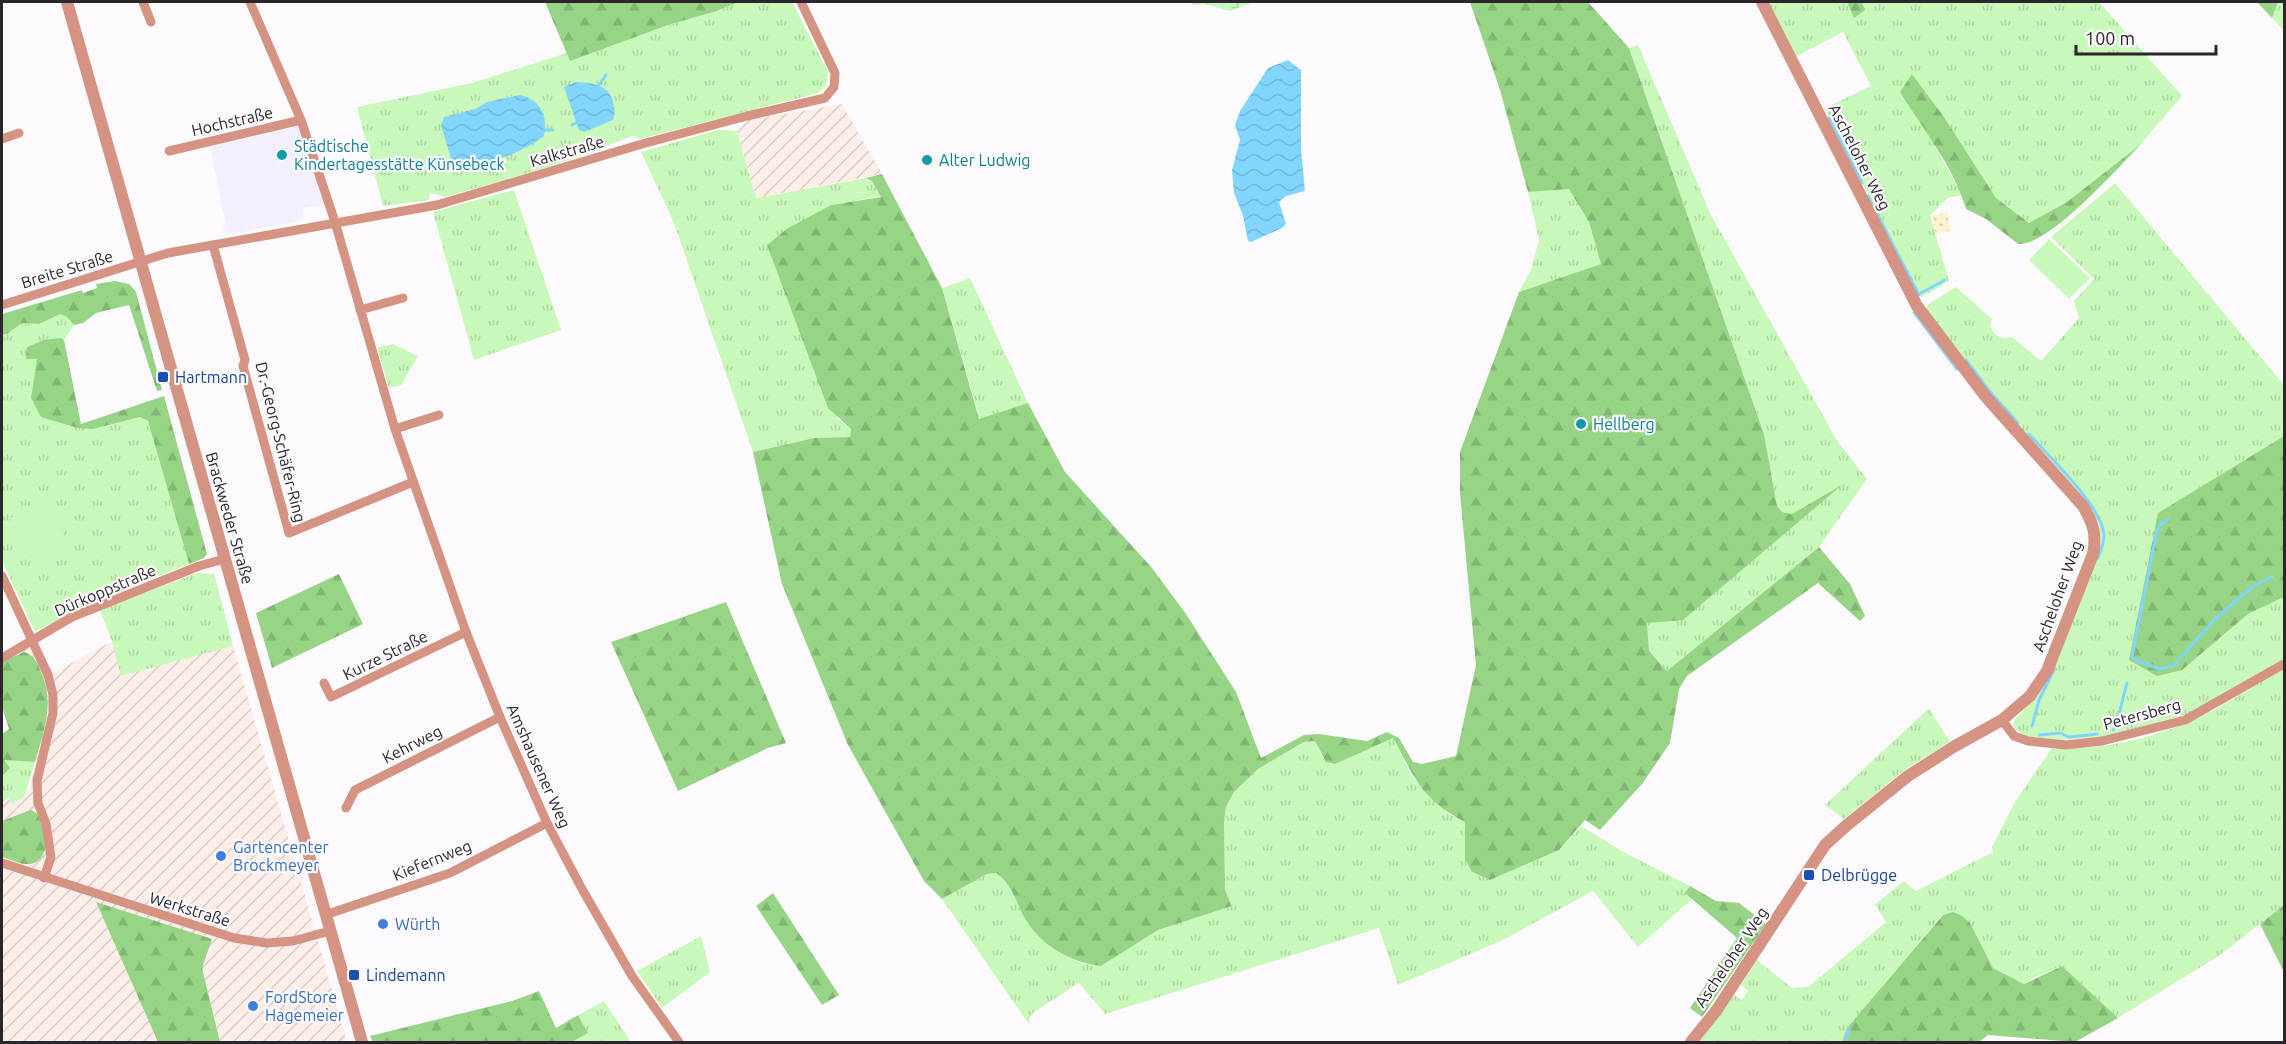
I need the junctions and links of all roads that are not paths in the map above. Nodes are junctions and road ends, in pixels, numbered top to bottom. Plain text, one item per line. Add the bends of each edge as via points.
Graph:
1 (67, 2) edge
2 (143, 2) edge
3 (250, 2) edge
4 (801, 2) edge
5 (1762, 2) edge
6 (151, 22) dead end
7 (301, 120) junction
8 (20, 133) dead end
9 (2, 139) edge
10 (169, 151) dead end
11 (335, 222) junction
12 (213, 245) junction
13 (141, 261) junction
14 (404, 298) dead end
15 (2, 305) edge
16 (360, 310) junction
17 (438, 415) dead end
18 (395, 429) junction
19 (413, 482) junction
20 (224, 559) junction
21 (2, 576) edge
22 (466, 632) junction
23 (31, 641) junction
24 (2, 658) edge
25 (2284, 664) edge
26 (324, 683) dead end
27 (500, 717) junction
28 (2002, 720) junction
29 (346, 808) dead end
30 (547, 823) junction
31 (2, 863) edge
32 (44, 878) junction
33 (325, 915) junction
34 (330, 931) junction
35 (362, 1042) edge
36 (679, 1042) edge
37 (1691, 1042) edge

1 - 13 street, Brackweder Straße
2 - 6 street
3 - 7 street, Hochstraße
4 - 11 street, Kalkstraße via 835,73 834,87 825,98 642,144 437,205
5 - 28 street, Ascheloher Weg via 1917,306 1986,397 2083,506 2094,525 2096,540 2092,554 2047,671 2030,696
7 - 10 street, Hochstraße
7 - 11 street, Hochstraße
8 - 9 street
11 - 12 street, Kalkstraße
11 - 16 street
12 - 13 street, Kalkstraße
12 - 19 street, Dr.-Georg-Schäfer-Ring via 289,533
13 - 15 street, Breite Straße
13 - 20 street, Brackweder Straße
14 - 16 street
16 - 18 street
17 - 18 street
18 - 19 street
19 - 22 street, Amshausener Weg
20 - 23 street, Dürkoppstraße via 72,617
20 - 33 street, Brackweder Straße
21 - 23 street
22 - 26 street, Kurze Straße via 331,698
22 - 27 street, Amshausener Weg
23 - 24 street, Dürkoppstraße
23 - 32 street via 53,695 53,713 36,794 51,857
25 - 28 street, Petersberg via 2185,720 2102,741 2066,745 2028,741 2014,736
27 - 29 street, Kehrweg via 355,790
27 - 30 street, Amshausener Weg
28 - 37 street, Ascheloher Weg via 1908,776 1826,845 1716,1011
30 - 33 street, Kiefernweg via 450,873
30 - 36 street, Amshausener Weg via 615,949
31 - 32 street, Werkstraße
32 - 34 street, Werkstraße via 234,938 293,941
33 - 34 street, Brackweder Straße
34 - 35 street, Brackweder Straße

